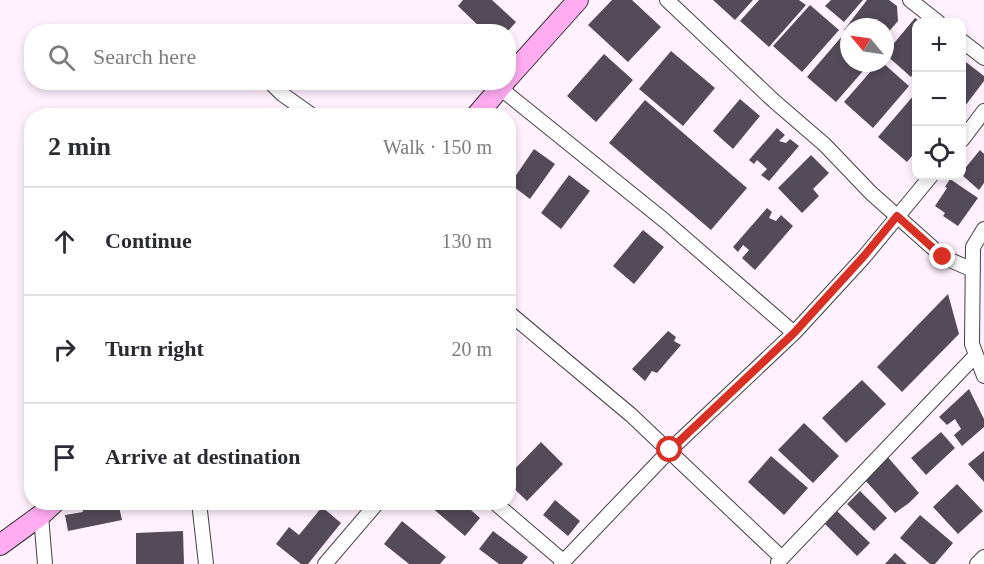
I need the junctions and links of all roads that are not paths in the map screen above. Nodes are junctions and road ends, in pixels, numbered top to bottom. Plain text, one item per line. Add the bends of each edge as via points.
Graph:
1 (578, 0) edge
2 (667, 0) edge
3 (910, 0) edge
4 (933, 18) edge
5 (966, 44) edge
6 (984, 58) edge
7 (516, 70) edge
8 (278, 90) edge
9 (498, 90) edge
10 (512, 90) edge
11 (302, 108) edge
12 (483, 108) edge
13 (984, 111) edge
14 (966, 135) edge
15 (928, 180) edge
16 (897, 216) junction
17 (984, 229) edge
18 (972, 270) junction
19 (516, 319) edge
20 (794, 333) junction
21 (976, 355) junction
22 (984, 376) edge
23 (670, 450) junction
24 (47, 510) edge
25 (48, 510) edge
26 (200, 510) edge
27 (371, 510) edge
28 (503, 510) edge
29 (0, 545) edge
30 (984, 557) edge
31 (779, 561) edge
32 (562, 562) edge
33 (45, 564) edge
34 (206, 564) edge
35 (325, 564) edge
36 (977, 564) edge

1 - 7 street
2 - 16 street
3 - 4 street
5 - 6 street
8 - 11 street
9 - 12 street
10 - 20 street
13 - 14 street
15 - 16 street
16 - 18 street via 943,257
16 - 20 street
17 - 18 street via 973,247
18 - 21 street via 972,344
19 - 23 street
20 - 23 street
21 - 22 street
21 - 31 street
23 - 31 street
23 - 32 street
24 - 29 street
25 - 33 street
26 - 34 street
27 - 35 street
28 - 32 street
30 - 36 street

